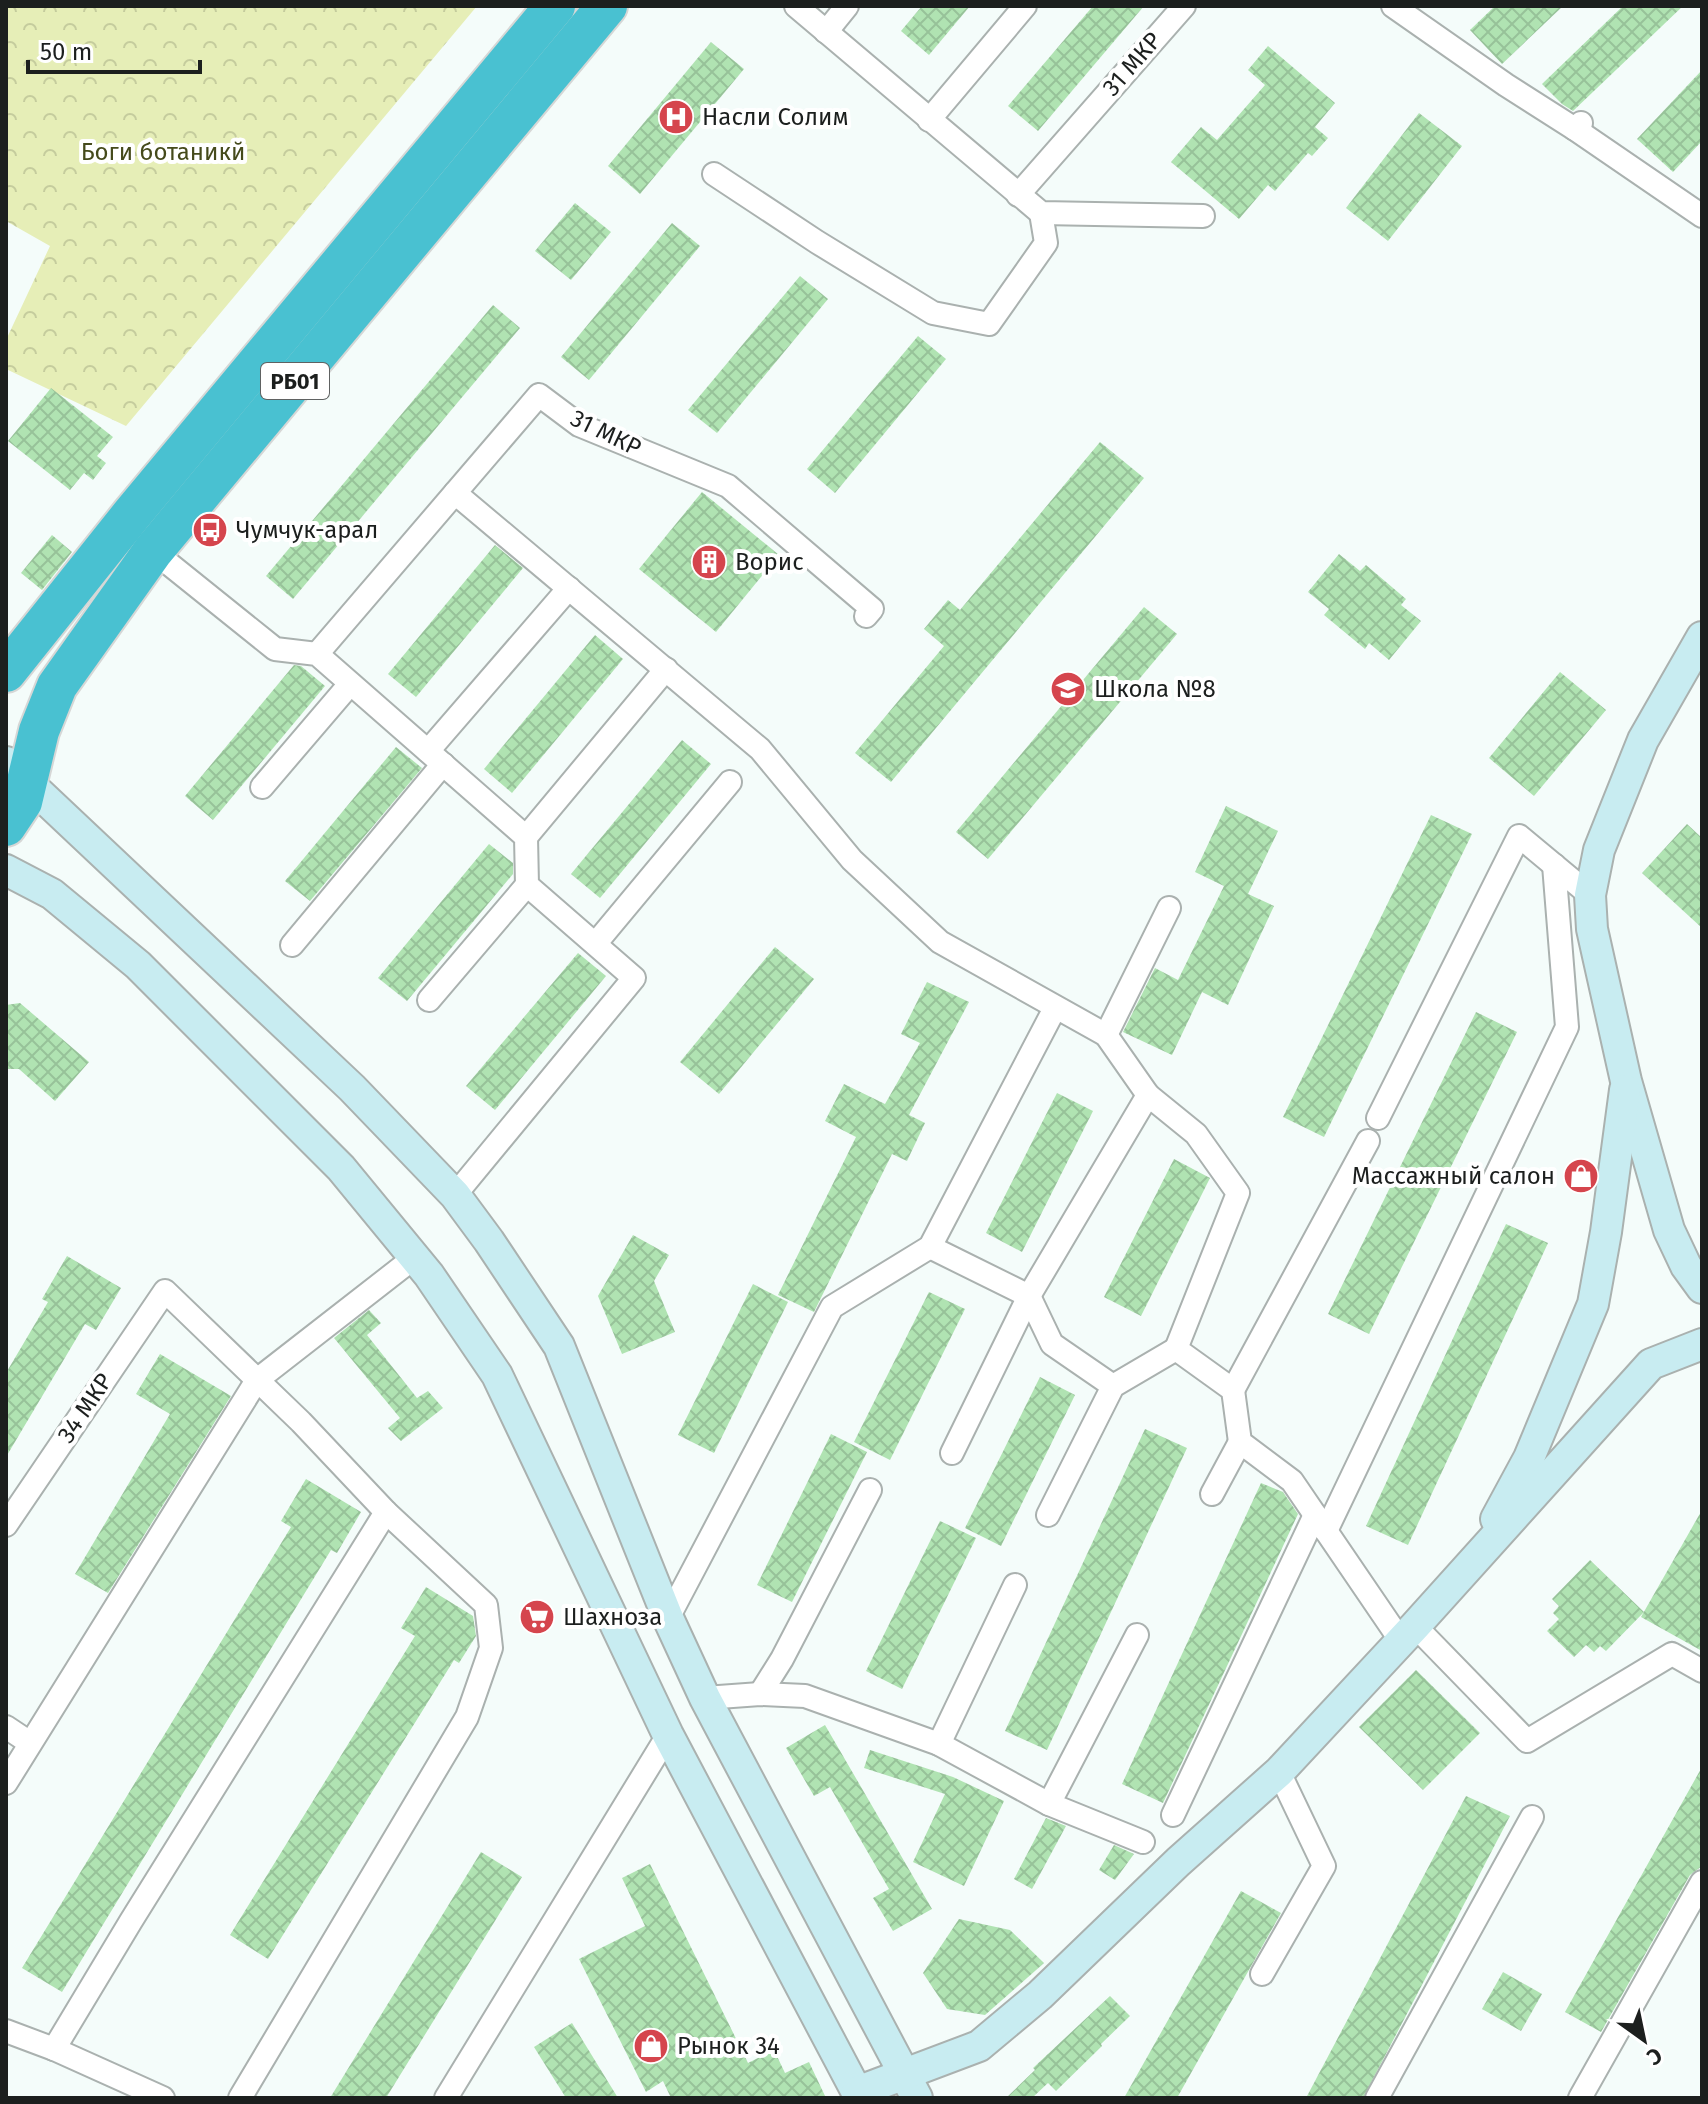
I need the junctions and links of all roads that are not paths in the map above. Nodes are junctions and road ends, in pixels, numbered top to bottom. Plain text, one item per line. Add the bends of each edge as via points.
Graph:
1 (555, 6) edge
2 (607, 6) edge
3 (796, 6) edge
4 (847, 6) edge
5 (1025, 6) edge
6 (1184, 6) edge
7 (1393, 6) edge
8 (826, 32) junction
9 (929, 120) junction
10 (714, 174) dead end
11 (1018, 195) junction
12 (1041, 213) junction
13 (1203, 216) dead end
14 (1702, 216) edge
15 (455, 493) junction
16 (153, 551) junction
17 (569, 588) junction
18 (869, 612) dead end
19 (1702, 637) edge
20 (317, 654) junction
21 (666, 669) junction
22 (6, 672) edge
23 (350, 684) junction
24 (435, 757) junction
25 (16, 771) edge
26 (730, 782) dead end
27 (262, 787) dead end
28 (6, 826) edge
29 (526, 837) junction
30 (1554, 865) junction
31 (6, 870) edge
32 (527, 885) junction
33 (1590, 895) junction
34 (1169, 908) dead end
35 (596, 943) junction
36 (292, 945) dead end
37 (429, 1000) dead end
38 (1055, 1008) junction
39 (1106, 1035) junction
40 (1626, 1081) junction
41 (1148, 1095) junction
42 (1378, 1118) dead end
43 (1368, 1141) dead end
44 (455, 1195) junction
45 (930, 1247) junction
46 (415, 1257) junction
47 (1702, 1288) edge
48 (1029, 1296) junction
49 (1702, 1344) edge
50 (1176, 1349) junction
51 (257, 1380) junction
52 (1113, 1386) junction
53 (1233, 1390) junction
54 (1240, 1442) junction
55 (952, 1453) dead end
56 (870, 1490) dead end
57 (1212, 1494) dead end
58 (386, 1512) junction
59 (1048, 1515) dead end
60 (1320, 1523) junction
61 (6, 1525) edge
62 (1015, 1585) dead end
63 (668, 1618) junction
64 (1408, 1634) junction
65 (1137, 1635) dead end
66 (1702, 1671) edge
67 (760, 1694) junction
68 (705, 1698) junction
69 (6, 1727) edge
70 (668, 1735) junction
71 (30, 1743) junction
72 (939, 1744) junction
73 (1279, 1772) junction
74 (6, 1783) edge
75 (1049, 1804) junction
76 (1173, 1815) dead end
77 (1532, 1817) dead end
78 (1143, 1842) dead end
79 (1702, 1882) edge
80 (1262, 1974) dead end
81 (6, 2031) edge
82 (54, 2049) junction
83 (911, 2086) edge
84 (856, 2096) edge
85 (163, 2098) edge
86 (240, 2098) edge
87 (446, 2098) edge
88 (1377, 2098) edge
89 (1580, 2098) edge

1 - 22 highway, РБ01
2 - 16 highway, РБ01
3 - 8 street
4 - 8 street
5 - 9 street
6 - 11 street, 31 МКР
7 - 14 street via 1506,85 1578,126
8 - 9 street
9 - 11 street
10 - 12 street via 933,313 989,324 1046,243
11 - 12 street
12 - 13 street
15 - 17 street
15 - 18 street, 31 МКР via 539,395 579,425 728,486
15 - 20 street, 31 МКР
16 - 20 street via 275,649
16 - 25 highway, РБ01 via 57,686
17 - 21 street
17 - 24 street
19 - 33 main road via 1643,740 1599,850
20 - 23 street
21 - 29 street
21 - 38 street via 760,749 852,860 940,942
23 - 24 street
23 - 27 street
24 - 29 street
24 - 36 street
25 - 28 highway, РБ01 via 22,802
25 - 44 main road via 352,1088
26 - 35 street
29 - 32 street
30 - 33 street
30 - 42 street via 1519,836
30 - 60 street via 1567,1027
31 - 46 main road via 52,894 138,965 341,1168
32 - 35 street
32 - 37 street
33 - 40 main road via 1592,929
34 - 39 street
35 - 44 street via 634,978
38 - 39 street
38 - 45 street
39 - 41 street
40 - 47 main road via 1669,1230
40 - 64 main road via 1593,1304 1500,1514
41 - 48 street
41 - 50 street via 1196,1134 1238,1193
43 - 53 street
44 - 63 main road via 559,1346
45 - 48 street
45 - 63 street via 832,1307
46 - 51 street
46 - 70 main road via 497,1375
48 - 52 street via 1052,1344
48 - 55 street
49 - 64 main road via 1651,1364
50 - 52 street
50 - 53 street
51 - 58 street
51 - 61 street, 34 МКР via 165,1291
51 - 71 street
52 - 59 street
53 - 54 street
54 - 57 street
54 - 60 street via 1292,1481
56 - 67 street
58 - 82 street
58 - 86 street via 486,1605 491,1648 467,1717
60 - 64 street
60 - 76 street
62 - 72 street
63 - 68 main road
64 - 66 street via 1527,1741 1672,1654
64 - 73 main road
65 - 75 street
67 - 68 street
67 - 72 street via 805,1696
68 - 83 main road
69 - 71 street
70 - 84 main road
70 - 87 street
71 - 74 street
72 - 75 street
73 - 80 street via 1324,1866
73 - 83 main road via 1040,1995 979,2046
75 - 78 street
77 - 88 street
79 - 89 street
81 - 82 street
82 - 85 street
83 - 84 main road

